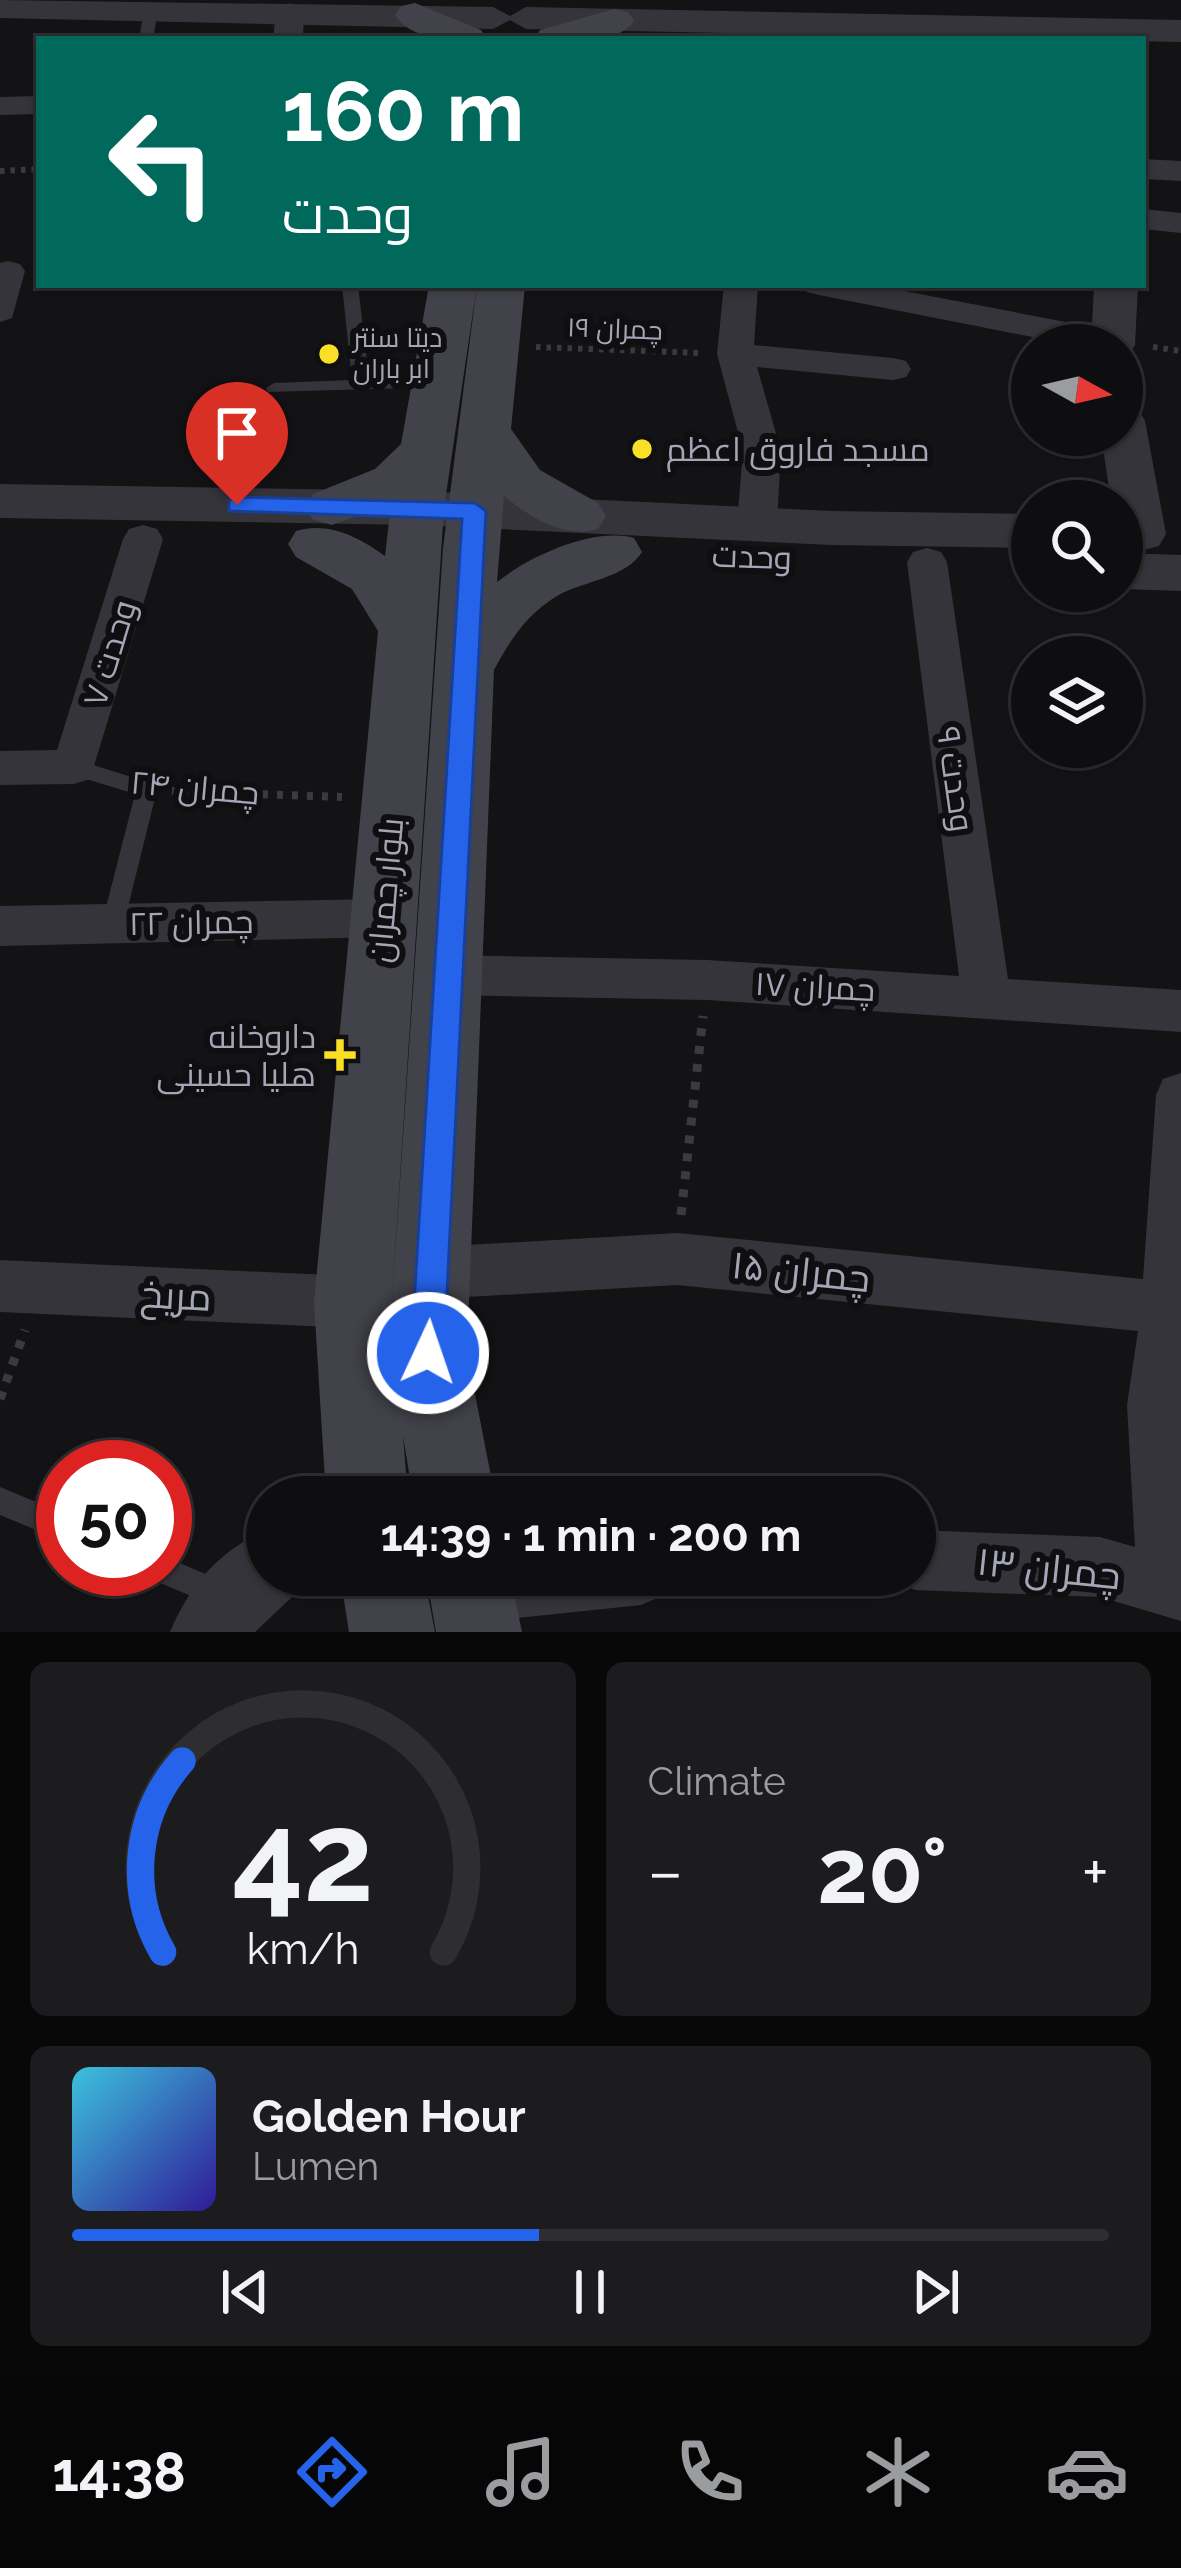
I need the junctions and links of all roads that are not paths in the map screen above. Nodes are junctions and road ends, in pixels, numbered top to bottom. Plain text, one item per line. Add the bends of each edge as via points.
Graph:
1 (417, 3) edge
2 (960, 4) edge
3 (0, 7) edge
4 (610, 8) edge
5 (1181, 13) edge
6 (161, 15) edge
7 (1014, 19) junction
8 (513, 21) edge
9 (289, 26) edge
10 (1181, 31) edge
11 (1109, 34) edge
12 (36, 105) edge
13 (0, 106) edge
14 (1146, 169) edge
15 (1181, 171) edge
16 (1146, 219) edge
17 (1181, 223) edge
18 (16, 271) edge
19 (350, 288) edge
20 (452, 288) edge
21 (741, 288) edge
22 (845, 288) edge
23 (1116, 288) edge
24 (0, 311) edge
25 (497, 315) edge
26 (1020, 324) edge
27 (1114, 324) edge
28 (735, 354) junction
29 (893, 369) dead end
30 (436, 383) junction
31 (361, 386) junction
32 (274, 388) dead end
33 (484, 428) junction
34 (0, 501) edge
35 (440, 513) junction
36 (757, 523) junction
37 (324, 525) junction
38 (597, 534) junction
39 (0, 535) edge
40 (1011, 535) edge
41 (143, 539) junction
42 (1143, 544) edge
43 (925, 546) junction
44 (1011, 563) edge
45 (1181, 573) edge
46 (406, 628) junction
47 (464, 671) junction
48 (74, 767) junction
49 (0, 768) edge
50 (382, 918) junction
51 (113, 923) junction
52 (0, 926) edge
53 (448, 975) junction
54 (986, 996) junction
55 (1181, 1011) edge
56 (1181, 1095) edge
57 (432, 1274) junction
58 (20, 1287) edge
59 (352, 1303) junction
60 (1168, 1308) junction
61 (359, 1476) edge
62 (450, 1476) edge
63 (0, 1501) edge
64 (36, 1516) edge
65 (936, 1561) edge
66 (192, 1582) edge
67 (1174, 1588) edge
68 (386, 1596) edge
69 (236, 1600) edge
70 (392, 1632) edge

1 - 8 main road
1 - 9 street
2 - 4 street
2 - 7 street
3 - 6 street
4 - 7 street
4 - 8 main road
5 - 7 street
6 - 9 street
7 - 11 street
10 - 11 street
12 - 13 street
14 - 15 street
16 - 17 street
18 - 24 street
19 - 31 lane
20 - 30 main road, بلوار چمران
21 - 28 street
22 - 26 street
23 - 27 street
25 - 33 main road, بلوار چمران
28 - 29 street
28 - 36 street via 762,452
30 - 31 lane
30 - 35 main road, بلوار چمران
31 - 32 lane
33 - 35 main road, بلوار چمران
33 - 38 main road via 508,472
34 - 37 street, وحدت
35 - 37 street, وحدت
35 - 37 main road via 394,482
35 - 38 street, وحدت
35 - 46 main road, بلوار چمران
35 - 47 main road, بلوار چمران
36 - 38 street, وحدت
36 - 43 street, وحدت
37 - 41 street, وحدت
37 - 46 main road via 393,594
38 - 43 street, وحدت
38 - 47 main road via 557,571 515,593
39 - 41 street, وحدت
40 - 43 street, وحدت
41 - 48 street, وحدت ۷
42 - 45 street
43 - 44 street, وحدت
43 - 54 street, وحدت ۹
46 - 50 main road, بلوار چمران
47 - 53 main road, بلوار چمران
48 - 49 street, چمران ۲۴
48 - 51 lane, چمران ۲۴ via 147,790
50 - 51 street, چمران ۲۲
50 - 59 main road, بلوار چمران
51 - 52 street, چمران ۲۲
53 - 54 street, چمران ۱۷
53 - 57 main road, بلوار چمران
54 - 55 street, چمران ۱۷
56 - 60 street
57 - 60 street, چمران ۱۵ via 677,1258
57 - 62 main road, بلوار چمران via 428,1353
58 - 59 street, مریخ
59 - 61 main road, بلوار چمران
60 - 67 street via 1156,1406
63 - 64 lane
65 - 67 street, چمران ۱۳ via 1100,1567
66 - 69 lane
68 - 70 main road

